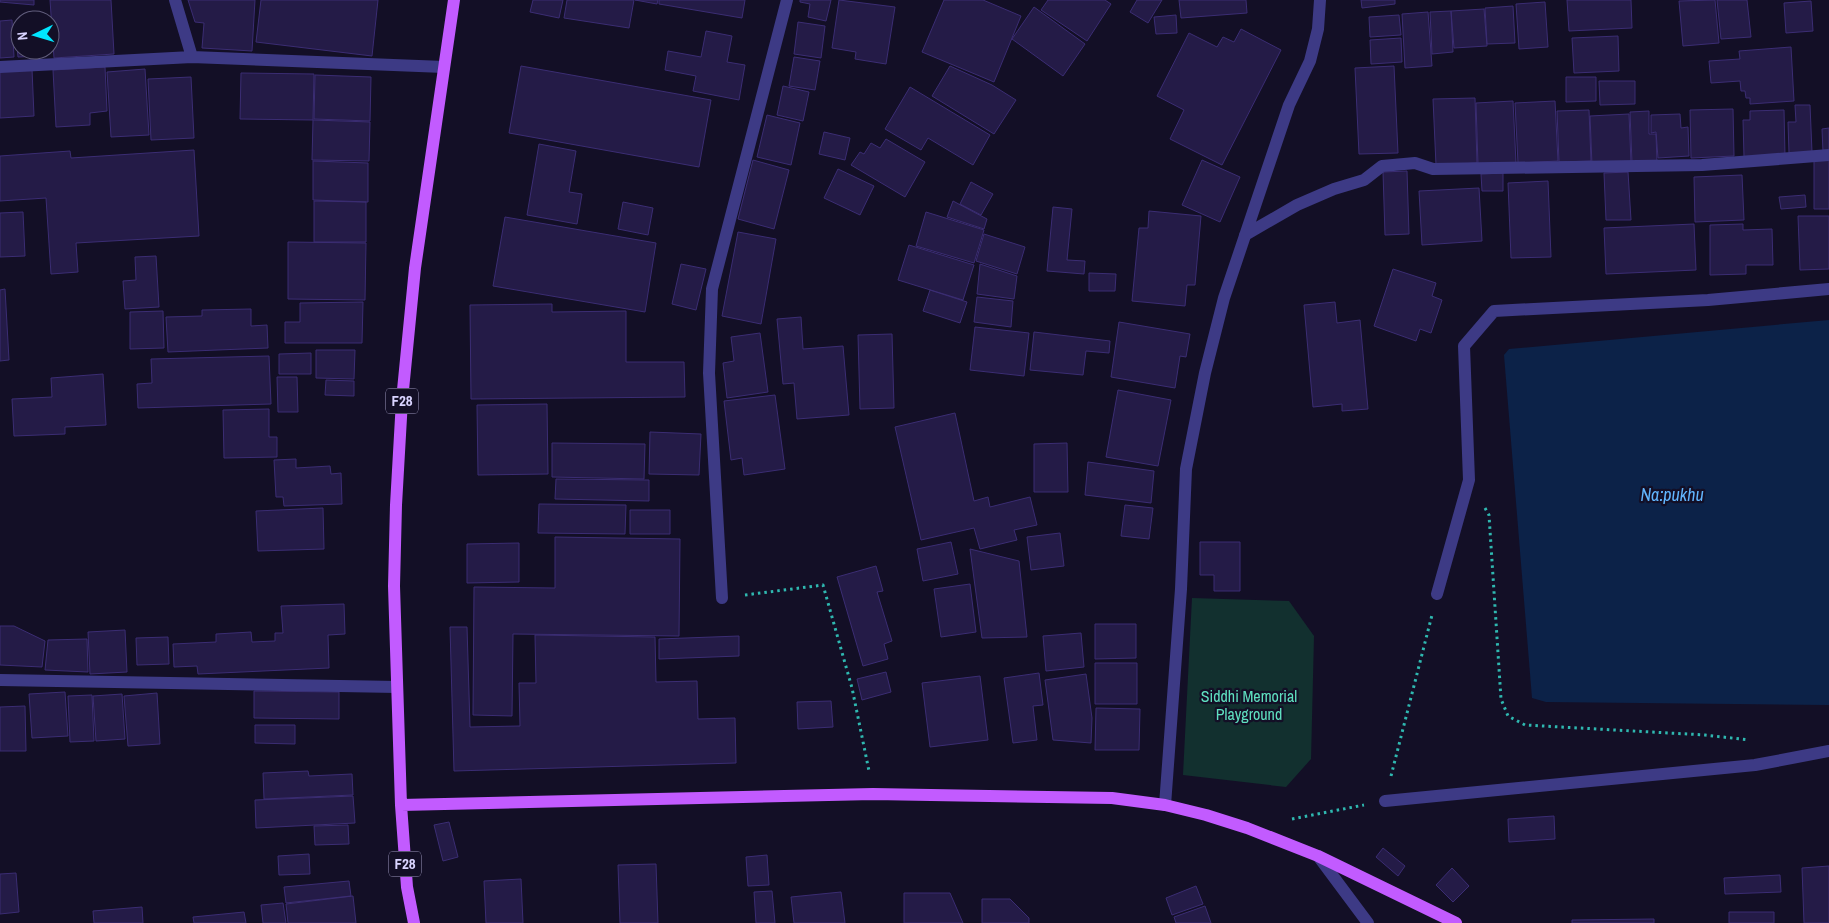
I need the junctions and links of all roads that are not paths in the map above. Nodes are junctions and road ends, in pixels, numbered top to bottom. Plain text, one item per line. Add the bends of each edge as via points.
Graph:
1 (174, 0) edge
2 (454, 0) edge
3 (786, 0) edge
4 (1320, 0) edge
5 (192, 57) junction
6 (0, 66) edge
7 (444, 67) junction
8 (1829, 155) edge
9 (1246, 235) junction
10 (1829, 289) edge
11 (1437, 594) road end
12 (722, 598) road end
13 (0, 680) edge
14 (397, 687) junction
15 (1829, 751) edge
16 (1385, 801) road end
17 (401, 805) junction
18 (1165, 805) junction
19 (1318, 856) junction
20 (414, 923) edge
21 (1368, 923) edge
22 (1456, 923) edge

1 - 5 street
2 - 7 main road, F28
3 - 12 street via 712,289 709,373
4 - 9 street via 1318,29 1310,61 1289,105
5 - 6 street
5 - 7 street
7 - 14 main road, F28 via 415,268 402,400 394,586
8 - 9 street via 1702,164 1557,168 1433,169 1415,163 1382,166 1364,180 1297,206
9 - 18 street via 1224,298 1186,469
10 - 11 street via 1708,300 1494,311 1464,346 1469,480
13 - 14 street
14 - 17 main road, F28
15 - 16 street via 1755,765
17 - 18 main road via 873,794 1112,798
17 - 20 main road, F28 via 407,887
18 - 19 main road via 1247,828
19 - 21 street
19 - 22 main road

